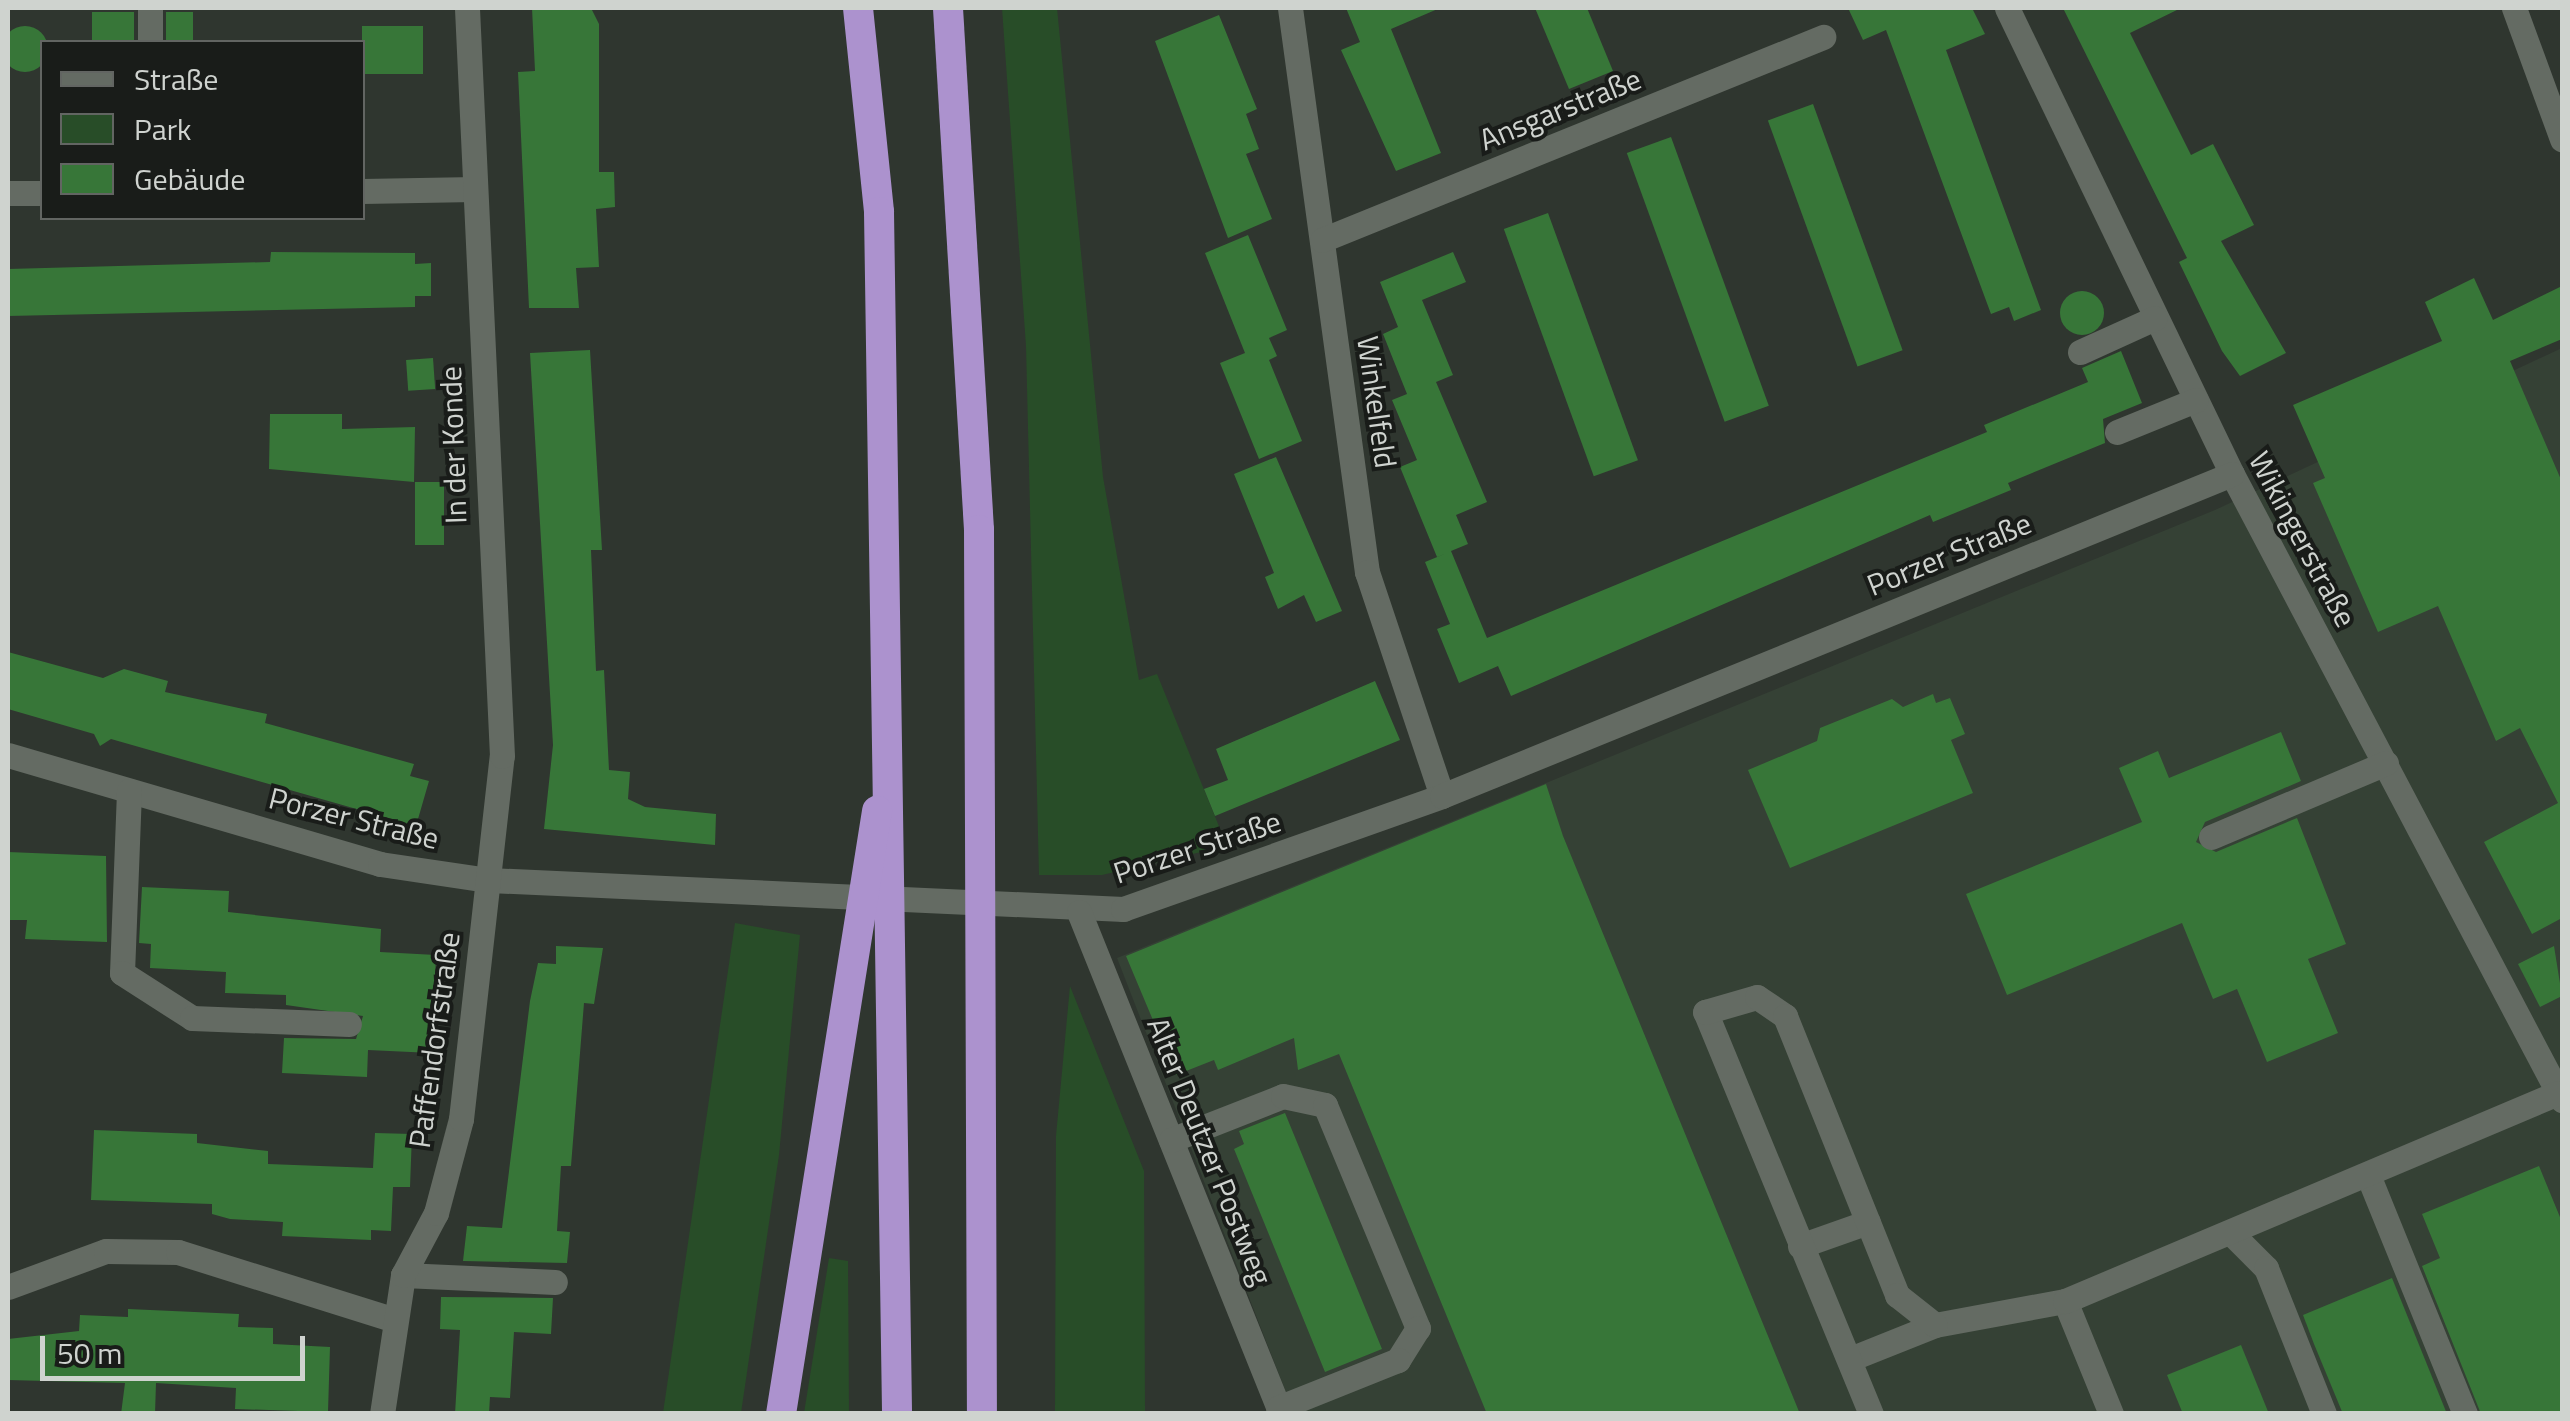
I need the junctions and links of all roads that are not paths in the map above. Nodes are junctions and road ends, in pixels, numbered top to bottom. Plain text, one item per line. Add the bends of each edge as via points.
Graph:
1 (150, 8) edge
2 (466, 8) edge
3 (858, 8) edge
4 (948, 8) edge
5 (1290, 8) edge
6 (2007, 8) edge
7 (2514, 8) edge
8 (1823, 37) dead end
9 (150, 40) edge
10 (2562, 139) edge
11 (475, 188) junction
12 (365, 191) edge
13 (8, 193) edge
14 (40, 193) edge
15 (1322, 240) junction
16 (2155, 318) junction
17 (2080, 352) dead end
18 (2196, 400) junction
19 (2117, 432) dead end
20 (2232, 474) junction
21 (892, 719) junction
22 (8, 755) edge
23 (2386, 763) junction
24 (129, 791) junction
25 (1442, 796) junction
26 (2211, 837) dead end
27 (489, 880) junction
28 (1079, 912) junction
29 (348, 1024) dead end
30 (2560, 1096) edge
31 (1171, 1140) junction
32 (2368, 1175) junction
33 (1868, 1222) junction
34 (2230, 1232) junction
35 (1800, 1246) junction
36 (403, 1275) junction
37 (555, 1282) dead end
38 (8, 1286) edge
39 (2065, 1300) junction
40 (392, 1319) junction
41 (1923, 1329) junction
42 (1850, 1360) junction
43 (1279, 1411) edge
44 (382, 1414) edge
45 (782, 1414) edge
46 (897, 1414) edge
47 (982, 1414) edge
48 (1871, 1414) edge
49 (2111, 1414) edge
50 (2324, 1414) edge
51 (2465, 1414) edge

1 - 9 street
2 - 11 street, In der Konde
3 - 21 highway via 878,212
4 - 47 highway via 979,530
5 - 15 street, Winkelfeld
6 - 16 street, Wikingerstraße
7 - 10 street
8 - 15 street, Ansgarstraße
11 - 12 street
11 - 27 street, In der Konde via 502,756
13 - 14 street
15 - 25 street, Winkelfeld via 1368,572
16 - 17 street
16 - 18 street, Wikingerstraße
18 - 19 street
18 - 20 street, Wikingerstraße
20 - 23 street, Wikingerstraße
20 - 25 street, Porzer Straße
21 - 45 highway
21 - 46 highway
22 - 24 street, Porzer Straße
23 - 26 street
23 - 30 street, Wikingerstraße
24 - 27 street, Porzer Straße via 380,864
24 - 29 street via 122,973 192,1018
25 - 28 street, Porzer Straße via 1162,898
27 - 28 street, Porzer Straße
27 - 36 street, Paffendorfstraße via 461,1119 436,1213
28 - 31 street, Alter Deutzer Postweg
30 - 32 street, Wikingerstraße
31 - 43 street, Alter Deutzer Postweg
31 - 43 street via 1283,1096 1325,1105 1418,1328 1398,1360
32 - 34 street, Wikingerstraße
32 - 51 street
33 - 35 street
33 - 35 street via 1785,1016 1757,997 1705,1012
33 - 41 street via 1897,1294
34 - 39 street, Wikingerstraße
34 - 50 street via 2266,1268
35 - 42 street
36 - 37 street
36 - 40 street, Paffendorfstraße
38 - 40 street via 106,1251 178,1252
39 - 41 street, Wikingerstraße
39 - 49 street
40 - 44 street, Paffendorfstraße
41 - 42 street, Wikingerstraße
42 - 48 street

